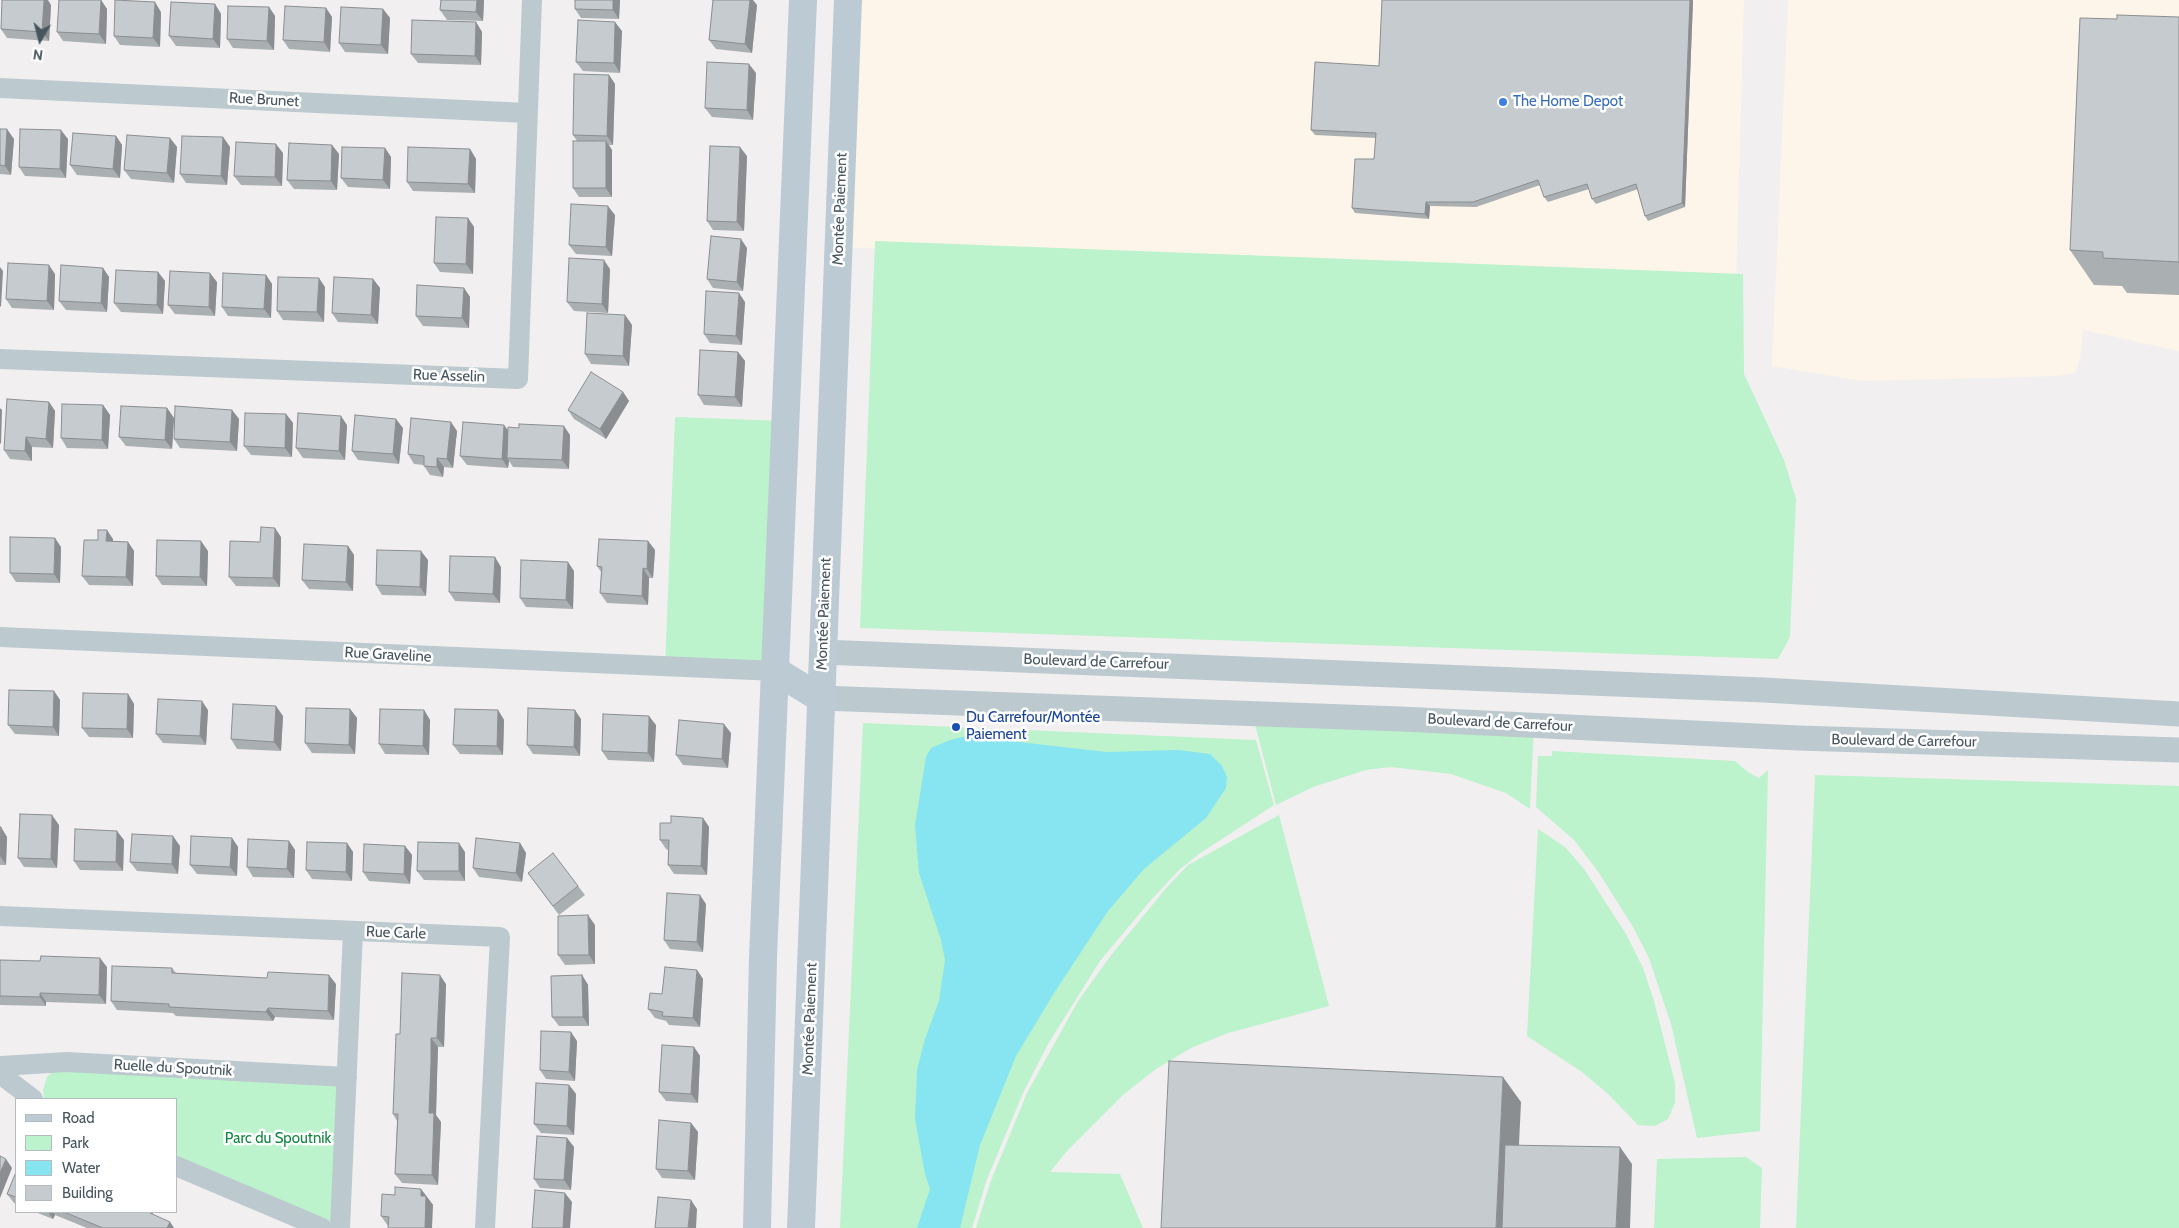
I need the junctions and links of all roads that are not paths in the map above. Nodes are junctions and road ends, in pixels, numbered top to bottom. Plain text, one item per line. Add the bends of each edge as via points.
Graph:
1 (532, 0) edge
2 (803, 0) edge
3 (848, 0) edge
4 (0, 88) edge
5 (527, 113) junction
6 (0, 359) edge
7 (0, 637) edge
8 (822, 652) junction
9 (776, 671) junction
10 (820, 698) junction
11 (2179, 714) edge
12 (2179, 750) edge
13 (0, 916) edge
14 (353, 931) junction
15 (0, 1066) edge
16 (0, 1074) edge
17 (347, 1077) junction
18 (32, 1098) edge
19 (178, 1167) edge
20 (322, 1228) edge
21 (340, 1228) edge
22 (486, 1228) edge
23 (757, 1228) edge
24 (802, 1228) edge

1 - 5 street, Rue Asselin
2 - 9 main road
3 - 8 main road, Montée Paiement
4 - 5 street, Rue Brunet
5 - 6 street, Rue Asselin via 518,379
7 - 9 street, Rue Graveline
8 - 9 main road
8 - 10 main road, Montée Paiement
8 - 11 street, Boulevard de Carrefour via 1802,692
9 - 10 main road
9 - 23 main road via 763,957
10 - 12 street, Boulevard de Carrefour via 1445,720 1799,738
10 - 24 main road, Montée Paiement
13 - 14 street, Rue Carle
14 - 17 street
14 - 22 street, Rue Carle via 500,937
15 - 17 street, Ruelle du Spoutnik via 67,1062
16 - 18 street
17 - 21 street
19 - 20 street

